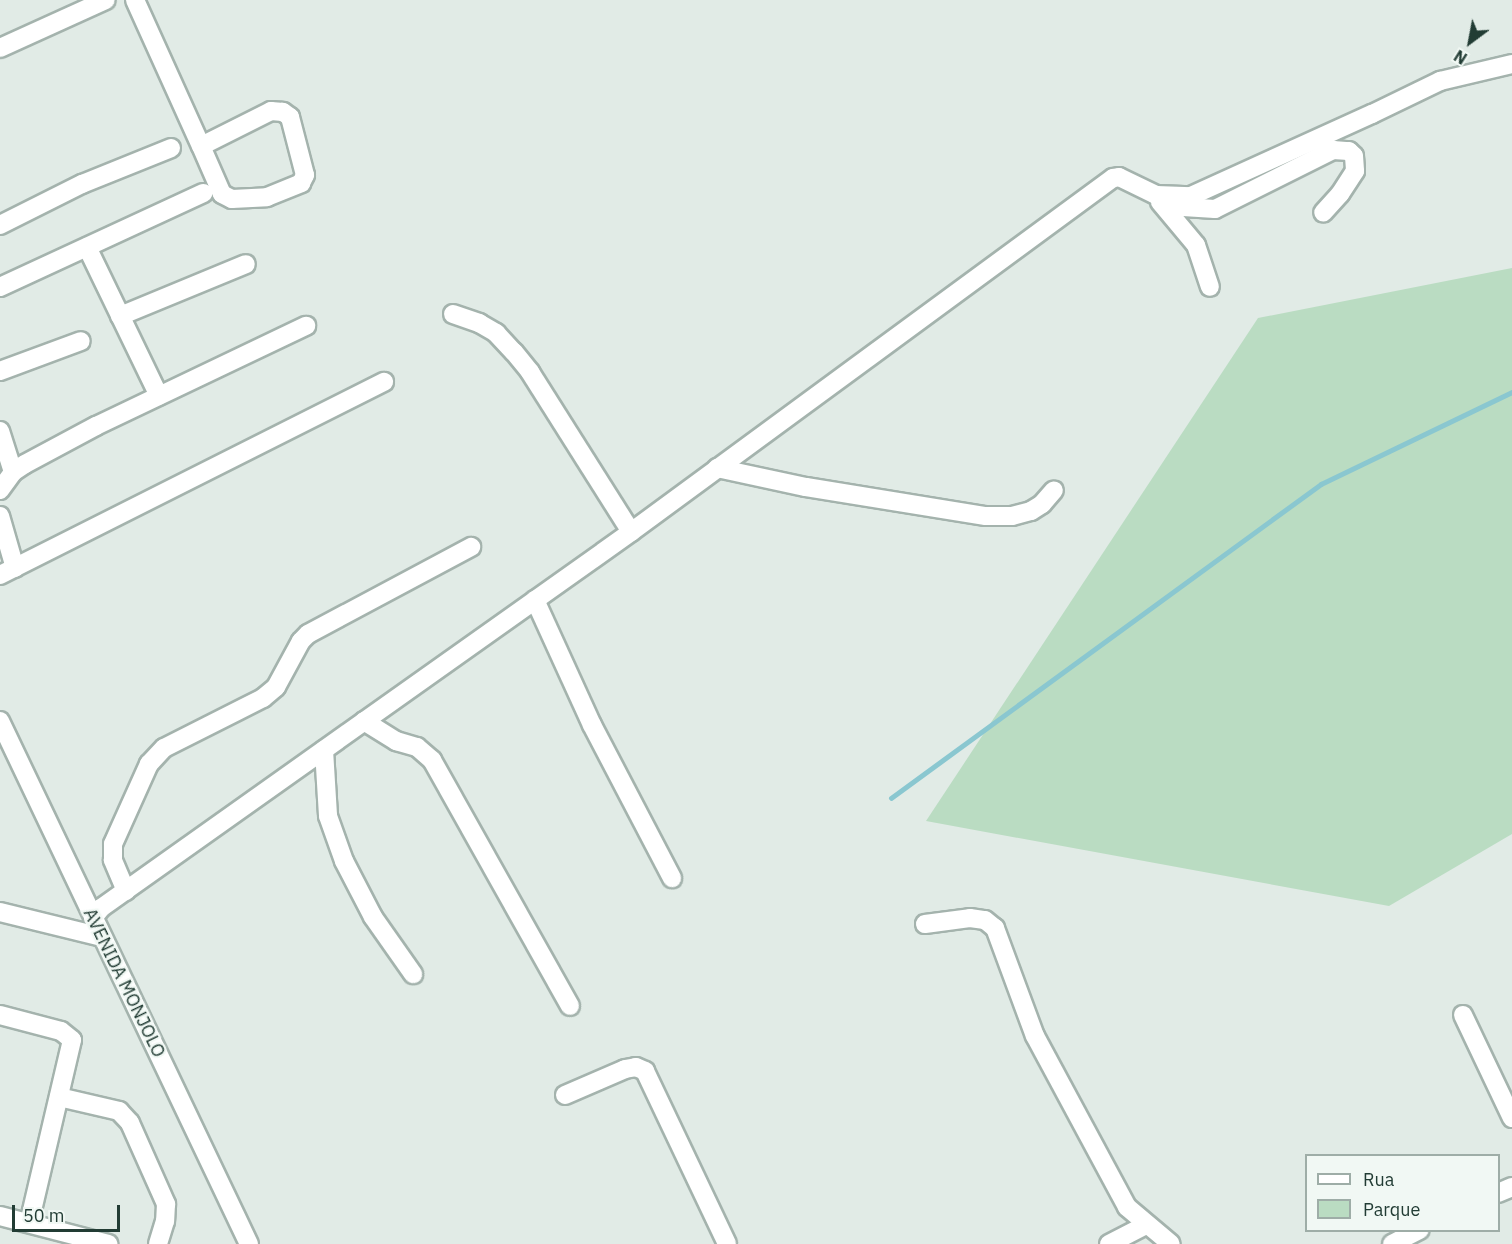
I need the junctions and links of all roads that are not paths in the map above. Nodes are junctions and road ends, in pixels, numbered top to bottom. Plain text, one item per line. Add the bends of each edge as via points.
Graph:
1 (106, 0) edge
2 (135, 0) edge
3 (0, 48) edge
4 (1512, 64) edge
5 (201, 146) junction
6 (171, 148) dead end
7 (203, 193) dead end
8 (1159, 200) junction
9 (1323, 213) dead end
10 (0, 225) edge
11 (87, 247) junction
12 (246, 264) dead end
13 (0, 286) edge
14 (1210, 287) dead end
15 (453, 314) dead end
16 (120, 316) junction
17 (306, 326) dead end
18 (81, 341) dead end
19 (0, 371) edge
20 (384, 382) dead end
21 (159, 396) junction
22 (0, 431) edge
23 (717, 468) junction
24 (13, 472) junction
25 (0, 490) edge
26 (1054, 490) dead end
27 (0, 516) edge
28 (631, 532) junction
29 (471, 547) dead end
30 (8, 572) edge
31 (535, 600) junction
32 (0, 721) edge
33 (364, 721) junction
34 (324, 750) junction
35 (672, 878) dead end
36 (126, 891) junction
37 (0, 912) edge
38 (93, 918) junction
39 (925, 924) dead end
40 (102, 937) junction
41 (413, 974) dead end
42 (570, 1006) dead end
43 (0, 1015) edge
44 (1462, 1015) dead end
45 (565, 1095) dead end
46 (59, 1096) junction
47 (1512, 1118) edge
48 (0, 1215) edge
49 (29, 1223) junction
50 (1146, 1225) junction
51 (1416, 1232) edge
52 (95, 1242) edge
53 (158, 1244) edge
54 (249, 1244) edge
55 (727, 1244) edge
56 (1109, 1244) edge
57 (1171, 1244) edge
58 (1392, 1244) edge

1 - 3 street
2 - 5 street
4 - 8 street via 1440,81 1191,196
5 - 5 street via 271,111 283,112 290,117 305,175 301,183 267,197 232,199 222,194
6 - 10 street via 72,189
7 - 11 street
8 - 9 street via 1215,209 1333,150 1349,151 1354,156 1355,171
8 - 14 street via 1196,245
8 - 23 street via 1119,177 1113,178
11 - 13 street
11 - 16 street
12 - 16 street
15 - 28 street via 496,333 514,352
16 - 21 street
17 - 21 street
18 - 19 street
20 - 30 street
21 - 24 street
22 - 24 street
23 - 26 street via 806,487 986,516 1031,511
23 - 28 street
24 - 25 street
27 - 30 street
28 - 31 street
29 - 36 street via 308,634 276,687 263,698 164,748 149,764 113,844 113,860
31 - 33 street
31 - 35 street via 592,725
32 - 38 street, AVENIDA MONJOLO
33 - 34 street
33 - 42 street via 396,741 417,747 432,760
34 - 36 street
34 - 41 street via 328,816 344,861 373,917
36 - 38 street
37 - 40 street
38 - 40 street, AVENIDA MONJOLO
39 - 50 street via 970,918 985,920 995,928 1035,1036 1127,1206
40 - 54 street, AVENIDA MONJOLO
43 - 46 street via 61,1031 72,1040
44 - 47 street
45 - 55 street via 625,1069 636,1067 645,1071
46 - 49 street
46 - 53 street via 119,1111 130,1123 166,1204
48 - 49 street
49 - 52 street
50 - 56 street
50 - 57 street
51 - 58 street

